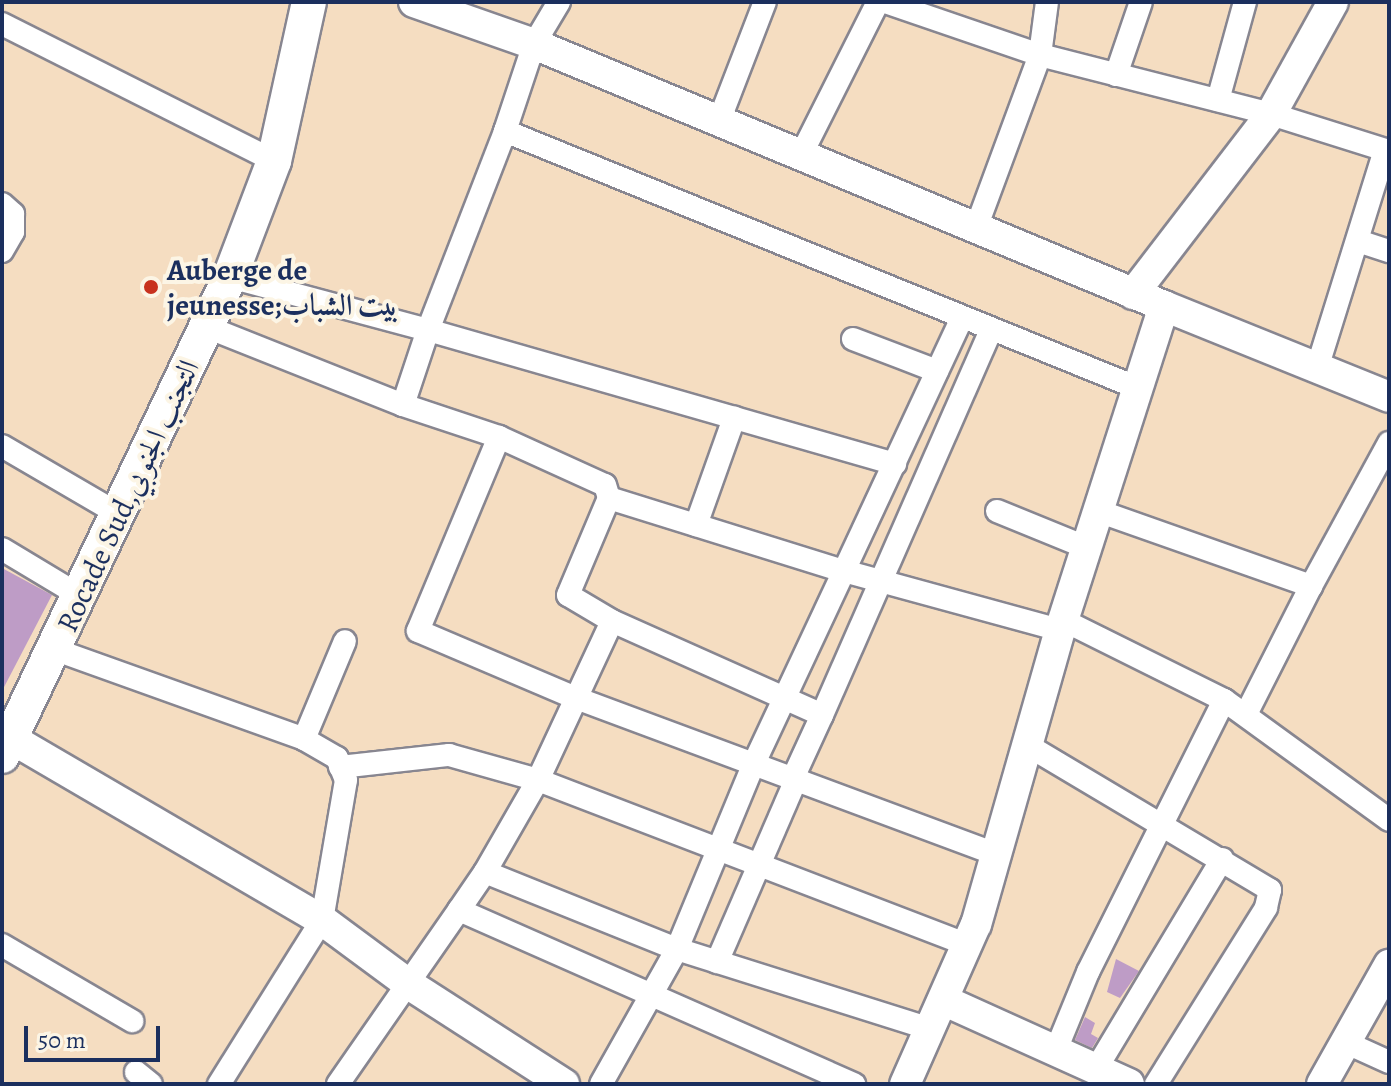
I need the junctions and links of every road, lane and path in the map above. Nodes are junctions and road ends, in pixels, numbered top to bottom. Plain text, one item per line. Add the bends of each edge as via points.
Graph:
1 (309, 2) edge
2 (414, 2) edge
3 (559, 2) edge
4 (765, 2) edge
5 (878, 2) edge
6 (885, 2) edge
7 (1047, 2) edge
8 (1141, 2) edge
9 (1333, 2) edge
10 (1243, 3) edge
11 (2, 24) edge
12 (534, 44) junction
13 (1040, 55) junction
14 (1116, 75) junction
15 (1218, 100) junction
16 (1271, 114) junction
17 (719, 121) junction
18 (505, 131) junction
19 (1387, 146) edge
20 (801, 155) junction
21 (274, 161) junction
22 (2, 204) edge
23 (976, 228) junction
24 (1358, 241) junction
25 (2, 251) edge
26 (1389, 251) edge
27 (230, 277) junction
28 (1133, 294) junction
29 (1164, 306) junction
30 (962, 318) junction
31 (207, 327) junction
32 (428, 330) junction
33 (991, 330) junction
34 (853, 339) dead end
35 (1317, 368) junction
36 (937, 371) junction
37 (1138, 388) junction
38 (1389, 397) edge
39 (403, 405) junction
40 (734, 418) junction
41 (499, 437) junction
42 (1389, 443) edge
43 (2, 446) edge
44 (895, 464) junction
45 (609, 498) junction
46 (997, 511) dead end
47 (1101, 512) junction
48 (120, 515) junction
49 (696, 525) junction
50 (2, 549) edge
51 (1090, 549) junction
52 (844, 571) junction
53 (884, 582) junction
54 (1311, 586) junction
55 (82, 597) junction
56 (612, 621) junction
57 (1062, 625) junction
58 (345, 641) dead end
59 (56, 650) junction
60 (576, 698) junction
61 (783, 699) junction
62 (1224, 700) junction
63 (1246, 714) junction
64 (822, 715) junction
65 (304, 739) junction
66 (5, 743) edge
67 (1027, 745) junction
68 (755, 761) junction
69 (340, 767) junction
70 (796, 777) junction
71 (538, 780) junction
72 (1389, 820) edge
73 (1162, 825) junction
74 (717, 847) junction
75 (996, 854) junction
76 (1222, 859) junction
77 (760, 865) junction
78 (485, 872) junction
79 (459, 910) junction
80 (322, 920) junction
81 (2, 945) edge
82 (967, 945) junction
83 (677, 949) junction
84 (717, 962) junction
85 (1389, 965) edge
86 (407, 983) junction
87 (652, 997) junction
88 (943, 1000) junction
89 (132, 1021) dead end
90 (928, 1028) junction
91 (1347, 1043) junction
92 (1056, 1050) junction
93 (1389, 1062) edge
94 (1096, 1069) junction
95 (219, 1084) edge
96 (338, 1084) edge
97 (564, 1084) edge
98 (601, 1084) edge
99 (854, 1084) edge
100 (905, 1084) edge
101 (1129, 1084) edge
102 (1156, 1084) edge
103 (1322, 1084) edge

1 - 21 main road, Rocade Sud,التجنب الجنوبي
2 - 12 street
3 - 12 street
4 - 17 street
5 - 20 street
6 - 13 street
7 - 13 street
8 - 14 street
9 - 16 street
10 - 15 street
11 - 21 street
12 - 17 street
12 - 18 street
13 - 14 street
13 - 23 street
14 - 15 street
15 - 16 street
16 - 19 street
16 - 28 street
17 - 20 street
18 - 30 street
18 - 32 street
19 - 24 street
20 - 23 street
21 - 27 main road, Rocade Sud,التجنب الجنوبي
22 - 25 street via 13,214 13,232
23 - 28 street
24 - 26 street
24 - 35 street
27 - 31 main road, Rocade Sud,التجنب الجنوبي
27 - 32 street
28 - 29 street
29 - 35 street
29 - 37 street
30 - 33 street
30 - 36 street
31 - 39 street
31 - 48 main road, Rocade Sud,التجنب الجنوبي
32 - 39 street
32 - 40 street
33 - 37 street
33 - 53 street
34 - 36 street
35 - 38 street
36 - 44 street
37 - 47 street
39 - 41 street
40 - 44 street
40 - 49 street
41 - 45 street via 605,485
41 - 60 street via 418,631
42 - 54 street
43 - 48 street
44 - 52 street
45 - 49 street
45 - 56 street via 568,595
46 - 51 street
47 - 51 street
47 - 54 street
48 - 55 main road, Rocade Sud,التجنب الجنوبي
49 - 52 street
50 - 55 street
51 - 57 street
52 - 53 street
52 - 61 street
53 - 57 street
53 - 64 street
54 - 63 street
55 - 59 main road, Rocade Sud,التجنب الجنوبي
56 - 60 street
56 - 61 street
57 - 62 street
57 - 67 street
58 - 65 street
59 - 65 street
59 - 66 main road, Rocade Sud,التجنب الجنوبي
60 - 68 street
60 - 71 street
61 - 64 street
61 - 68 street
62 - 63 street
62 - 73 street
63 - 72 street
64 - 70 street
65 - 69 street via 337,758
66 - 80 street
67 - 73 street
67 - 75 street
68 - 70 street
68 - 74 street
69 - 71 street via 449,755
69 - 80 street via 346,780 343,812
70 - 75 street
70 - 77 street
71 - 74 street
71 - 78 street
73 - 76 street
73 - 92 street via 1088,972
74 - 77 street
74 - 83 street
75 - 82 street
76 - 94 street
76 - 102 street via 1265,884 1270,890 1266,908
77 - 82 street
77 - 84 street
78 - 79 street
78 - 83 street
79 - 86 street
79 - 87 street
80 - 86 street
80 - 95 street
81 - 89 street
82 - 88 street
83 - 84 street
83 - 87 street
84 - 90 street
85 - 91 street
86 - 96 street
86 - 97 street
87 - 98 street
87 - 99 street
88 - 90 street
88 - 92 street
90 - 100 street
91 - 93 street
91 - 103 street
92 - 94 street
94 - 101 street

